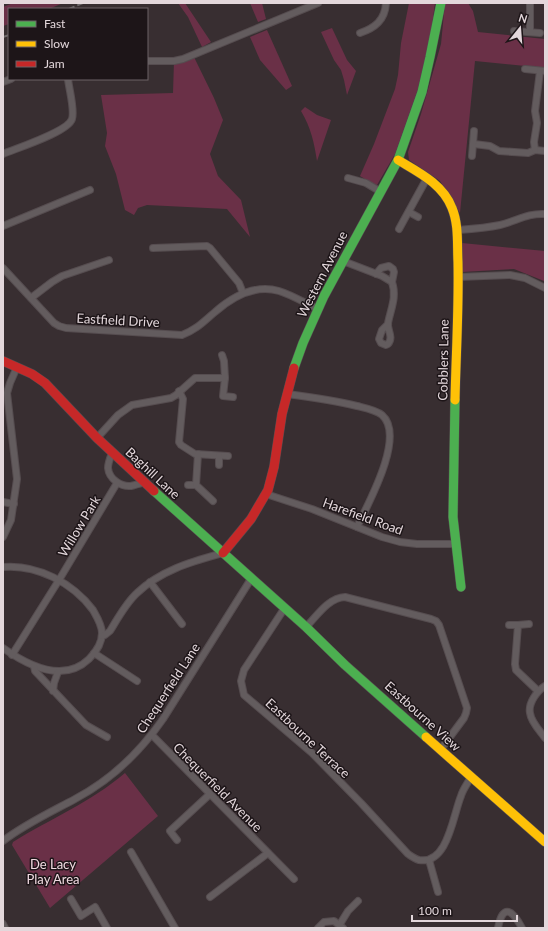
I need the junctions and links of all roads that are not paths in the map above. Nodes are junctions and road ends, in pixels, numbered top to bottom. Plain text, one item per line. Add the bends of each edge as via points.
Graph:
1 (318, 3) edge
2 (386, 3) edge
3 (441, 3) edge
4 (530, 3) edge
5 (514, 31) dead end
6 (530, 32) junction
7 (360, 33) dead end
8 (540, 33) dead end
9 (148, 61) edge
10 (525, 69) dead end
11 (542, 71) edge
12 (68, 80) edge
13 (474, 131) dead end
14 (474, 144) junction
15 (535, 150) junction
16 (545, 151) edge
17 (3, 154) edge
18 (472, 156) dead end
19 (398, 160) junction
20 (348, 178) dead end
21 (427, 178) junction
22 (90, 190) dead end
23 (381, 192) junction
24 (409, 212) junction
25 (545, 214) edge
26 (418, 217) dead end
27 (3, 226) edge
28 (399, 229) dead end
29 (457, 230) junction
30 (153, 248) dead end
31 (109, 260) dead end
32 (343, 261) junction
33 (3, 268) edge
34 (376, 274) junction
35 (458, 277) junction
36 (392, 282) junction
37 (545, 288) edge
38 (243, 293) junction
39 (31, 298) junction
40 (318, 309) junction
41 (388, 324) dead end
42 (222, 355) dead end
43 (3, 361) edge
44 (17, 367) junction
45 (225, 378) junction
46 (179, 391) junction
47 (287, 394) junction
48 (233, 397) dead end
49 (97, 438) junction
50 (112, 453) junction
51 (198, 454) junction
52 (219, 456) junction
53 (228, 456) dead end
54 (219, 465) dead end
55 (144, 482) junction
56 (117, 483) junction
57 (188, 485) dead end
58 (196, 485) junction
59 (266, 494) junction
60 (213, 501) dead end
61 (3, 502) edge
62 (14, 504) junction
63 (357, 526) junction
64 (3, 537) edge
65 (456, 544) junction
66 (222, 553) junction
67 (3, 567) edge
68 (251, 579) junction
69 (59, 580) junction
70 (150, 582) junction
71 (461, 587) dead end
72 (284, 609) junction
73 (182, 624) dead end
74 (529, 624) dead end
75 (510, 625) dead end
76 (518, 625) junction
77 (306, 627) junction
78 (102, 636) junction
79 (3, 648) edge
80 (94, 653) junction
81 (12, 654) junction
82 (34, 666) junction
83 (58, 672) junction
84 (137, 681) dead end
85 (545, 686) edge
86 (53, 691) junction
87 (538, 691) junction
88 (152, 735) junction
89 (107, 737) dead end
90 (545, 738) edge
91 (441, 749) junction
92 (471, 777) junction
93 (210, 794) junction
94 (177, 840) dead end
95 (3, 841) edge
96 (545, 842) edge
97 (131, 852) dead end
98 (268, 853) junction
99 (429, 860) junction
100 (294, 879) dead end
101 (438, 892) dead end
102 (210, 897) dead end
103 (71, 899) dead end
104 (358, 901) dead end
105 (3, 924) edge
106 (342, 926) edge
107 (5, 928) edge
108 (107, 928) edge
109 (175, 928) edge
110 (318, 928) edge
111 (498, 928) edge
112 (522, 928) edge

1 - 9 street via 183,59
2 - 7 street via 386,10 379,22
3 - 19 street, Western Avenue via 424,85
4 - 6 street
5 - 6 street
6 - 8 street
10 - 11 street
11 - 15 street via 535,111
12 - 17 street via 72,112 70,124
13 - 14 street
14 - 15 street via 490,146 499,151 528,153
14 - 18 street
15 - 16 street
19 - 21 street, Cobblers Lane
19 - 23 street, Western Avenue
20 - 23 street via 366,183
21 - 24 street
21 - 29 street, Cobblers Lane via 440,189 452,207
22 - 27 street
23 - 32 street, Western Avenue
24 - 26 street
24 - 28 street
25 - 29 street via 531,214 502,225
29 - 35 street, Cobblers Lane
30 - 38 street via 207,246 239,283
31 - 39 street via 62,276
32 - 34 street
32 - 40 street, Western Avenue
33 - 39 street, Eastfield Drive
34 - 36 street
34 - 36 street via 381,268 389,266 394,272
35 - 37 street via 510,275 525,278
35 - 65 street, Cobblers Lane via 453,517
36 - 41 street via 394,301
38 - 39 street, Eastfield Drive via 228,300 198,328 182,335 66,328 54,323
38 - 40 street, Eastfield Drive via 259,290 278,291
40 - 47 street, Western Avenue via 303,344
42 - 45 street
43 - 44 street, Baghill Lane
44 - 49 street, Baghill Lane via 45,383
44 - 62 street via 7,393 17,480
45 - 46 street via 194,378
45 - 48 street via 223,396
46 - 49 street via 170,398 132,405 118,414
46 - 51 street via 183,399 179,442
47 - 59 street, Western Avenue via 271,482
47 - 63 street via 365,408 382,414 388,421 391,439 382,471
49 - 50 street, Baghill Lane
50 - 55 street, Baghill Lane
50 - 56 street via 108,468
51 - 52 street
51 - 58 street
52 - 53 street
52 - 54 street
55 - 56 street via 130,486
55 - 66 street, Baghill Lane
56 - 69 street, Willow Park
57 - 58 street
58 - 60 street
59 - 63 street, Harefield Road
59 - 66 street, Western Avenue via 241,532
61 - 62 street
62 - 64 street via 11,520
63 - 65 street, Harefield Road via 400,542
65 - 71 street, Cobblers Lane
66 - 68 street, Baghill Lane
66 - 70 street via 186,563
67 - 69 street via 23,566
68 - 72 street, Baghill Lane
68 - 88 street, Chequerfield Lane
69 - 78 street via 88,605 101,625
69 - 81 street, Willow Park
70 - 73 street
70 - 78 street via 136,593 110,631
72 - 77 street, Eastbourne View
72 - 99 street, Eastbourne Terrace via 244,670 241,681 244,695 312,753 408,854 418,860
74 - 76 street
75 - 76 street
76 - 87 street via 516,670
77 - 91 street, Eastbourne View via 345,665
77 - 91 street via 331,601 340,597 436,621 467,708 464,718
78 - 80 street
79 - 81 street
80 - 83 street via 77,668
80 - 84 street
81 - 82 street
82 - 83 street
82 - 86 street via 35,671
83 - 86 street
85 - 87 street
86 - 89 street via 86,725
87 - 90 street via 533,698 530,713
88 - 93 street, Chequerfield Avenue
88 - 95 street, Chequerfield Lane via 108,778
91 - 92 street, Eastbourne View
92 - 96 street, Eastbourne View
92 - 99 street via 461,794 447,841
93 - 94 street via 170,831
93 - 98 street, Chequerfield Avenue
97 - 109 street
98 - 100 street, Chequerfield Avenue
98 - 102 street
99 - 101 street
103 - 108 street via 81,916 95,907
104 - 106 street via 348,911
105 - 107 street
106 - 110 street via 330,921 324,922
111 - 112 street via 501,915 508,912 516,916

